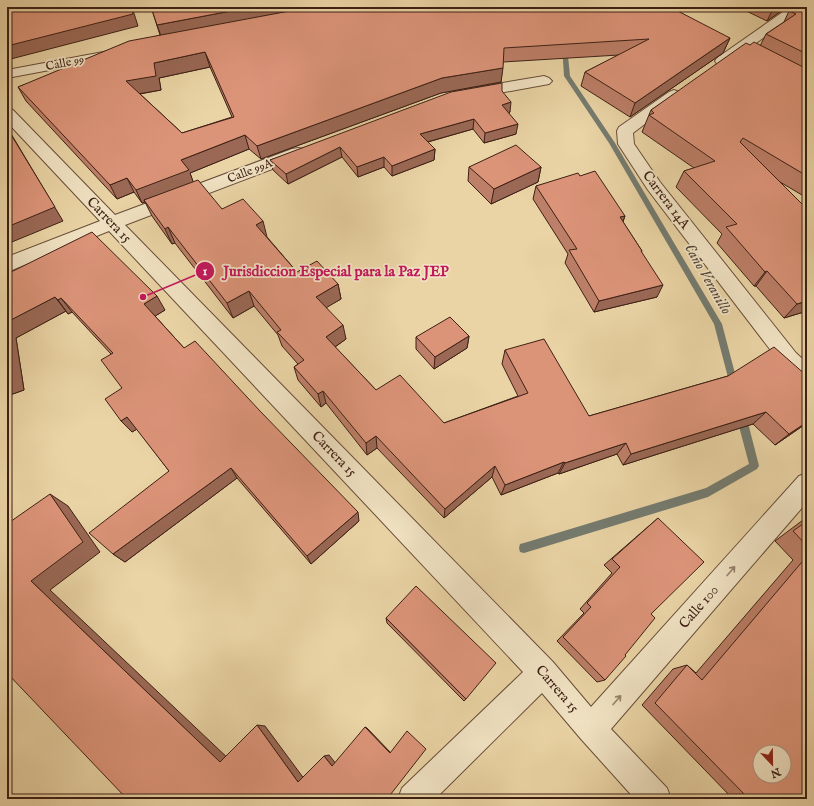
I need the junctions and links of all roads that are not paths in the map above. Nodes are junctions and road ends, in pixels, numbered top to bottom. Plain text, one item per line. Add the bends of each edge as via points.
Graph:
1 (799, 7) edge
2 (733, 45) junction
3 (124, 52) edge
4 (753, 55) edge
5 (708, 71) edge
6 (7, 74) edge
7 (544, 81) dead end
8 (689, 85) edge
9 (454, 96) edge
10 (7, 113) edge
11 (312, 147) edge
12 (112, 223) junction
13 (7, 265) edge
14 (807, 377) edge
15 (807, 484) edge
16 (543, 672) junction
17 (591, 729) junction
18 (413, 799) edge
19 (656, 799) edge

1 - 2 street
2 - 4 street
2 - 5 street
3 - 6 street, Calle 99
7 - 9 street
8 - 14 street, Carrera 14A via 625,131 626,144 654,186 789,359
10 - 12 street, Carrera 15
11 - 12 street, Calle 99A
12 - 13 street, Calle 99A
12 - 16 street, Carrera 15
17 -> 15 street, Calle 100
16 - 17 street, Carrera 15
16 - 18 street
17 - 19 street, Carrera 15

